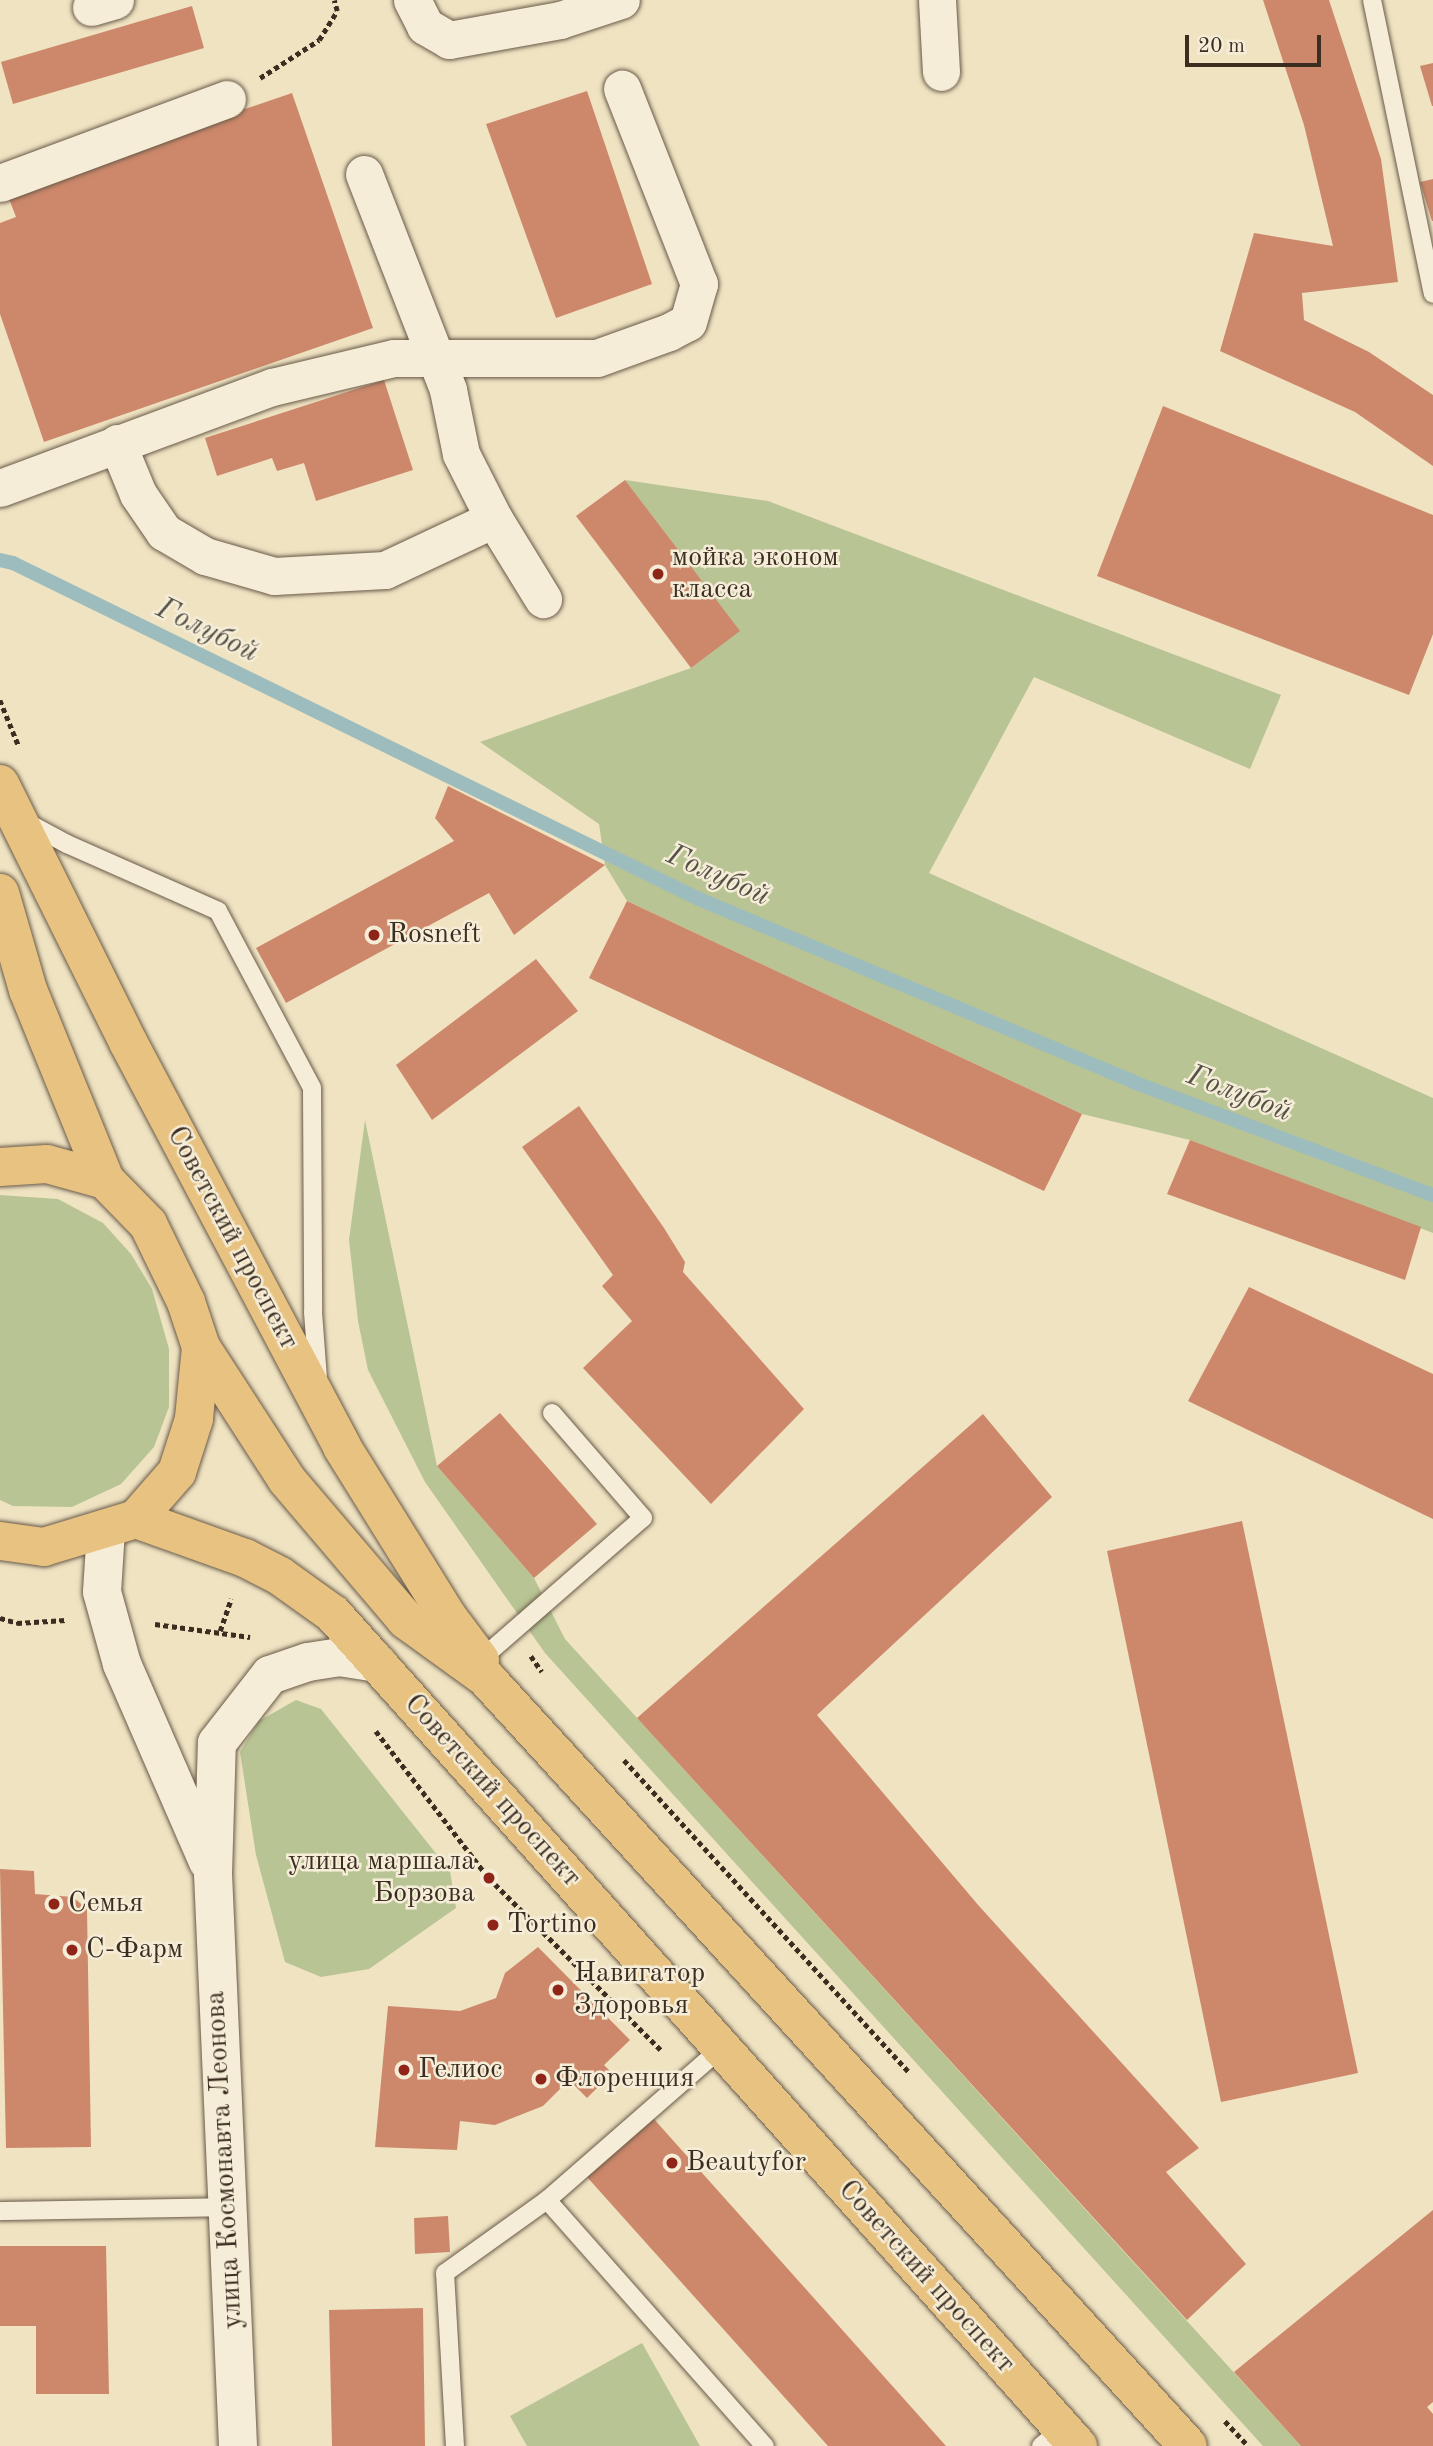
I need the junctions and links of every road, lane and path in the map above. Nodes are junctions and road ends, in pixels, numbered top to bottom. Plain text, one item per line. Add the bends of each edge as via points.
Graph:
1 (334, 0) edge
2 (412, 0) edge
3 (621, 0) edge
4 (937, 0) edge
5 (1372, 0) edge
6 (942, 72) dead end
7 (622, 89) dead end
8 (227, 99) joint
9 (364, 174) dead end
10 (0, 183) edge
11 (1433, 294) edge
12 (434, 356) junction
13 (117, 443) junction
14 (0, 488) edge
15 (494, 519) junction
16 (542, 599) dead end
17 (8, 800) edge
18 (0, 892) edge
19 (0, 1167) edge
20 (105, 1180) junction
21 (201, 1347) junction
22 (319, 1403) junction
23 (552, 1413) dead end
24 (121, 1525) junction
25 (0, 1541) edge
26 (109, 1617) junction
27 (0, 1618) edge
28 (308, 1662) junction
29 (378, 1663) junction
30 (483, 1669) junction
31 (370, 1724) dead end
32 (213, 1874) junction
33 (721, 2048) junction
34 (688, 2077) junction
35 (547, 2200) junction
36 (226, 2207) junction
37 (0, 2211) edge
38 (1060, 2440) edge
39 (238, 2446) edge
40 (455, 2446) edge
41 (765, 2446) edge
42 (1188, 2446) edge

1 - 8 path via 337,11 319,40
2 - 3 street via 425,26 449,40 561,20
4 - 6 street
5 - 11 lane
7 - 12 street via 699,284 688,322 597,358
8 - 10 street
9 - 12 street
12 - 13 street via 394,358 272,387
12 - 15 street via 448,390 461,454
13 - 14 street
13 - 15 street via 138,494 164,531 205,556 274,576 385,570
15 - 16 street
17 - 22 main road, Советский проспект via 128,1042
17 - 22 lane via 67,844 218,911 312,1088 313,1311
18 - 20 main road via 28,990
19 - 20 main road via 47,1164
20 - 21 main road via 148,1224 186,1302
21 - 24 main road via 194,1419 177,1472
21 - 30 main road, Советский проспект via 287,1480 397,1610
22 - 30 main road, Советский проспект via 342,1447
23 - 30 lane via 643,1518
24 - 25 main road via 44,1547
24 - 26 main road, улица Космонавта Леонова via 102,1592
24 - 29 main road, Советский проспект via 221,1548 279,1576 333,1614
26 - 27 path via 17,1623
26 - 28 path via 287,1645
26 - 32 main road, улица Космонавта Леонова via 122,1664
28 - 29 main road, улица Космонавта Леонова via 339,1657
28 - 32 main road, улица Космонавта Леонова via 270,1675 217,1743
29 - 33 main road, Советский проспект
30 - 42 main road, Советский проспект
31 - 34 path via 489,1878
32 - 36 main road, улица Космонавта Леонова
33 - 34 lane
33 - 38 main road, Советский проспект
34 - 35 lane
35 - 40 lane via 445,2273
35 - 41 lane
36 - 37 lane
36 - 39 main road, улица Космонавта Леонова

